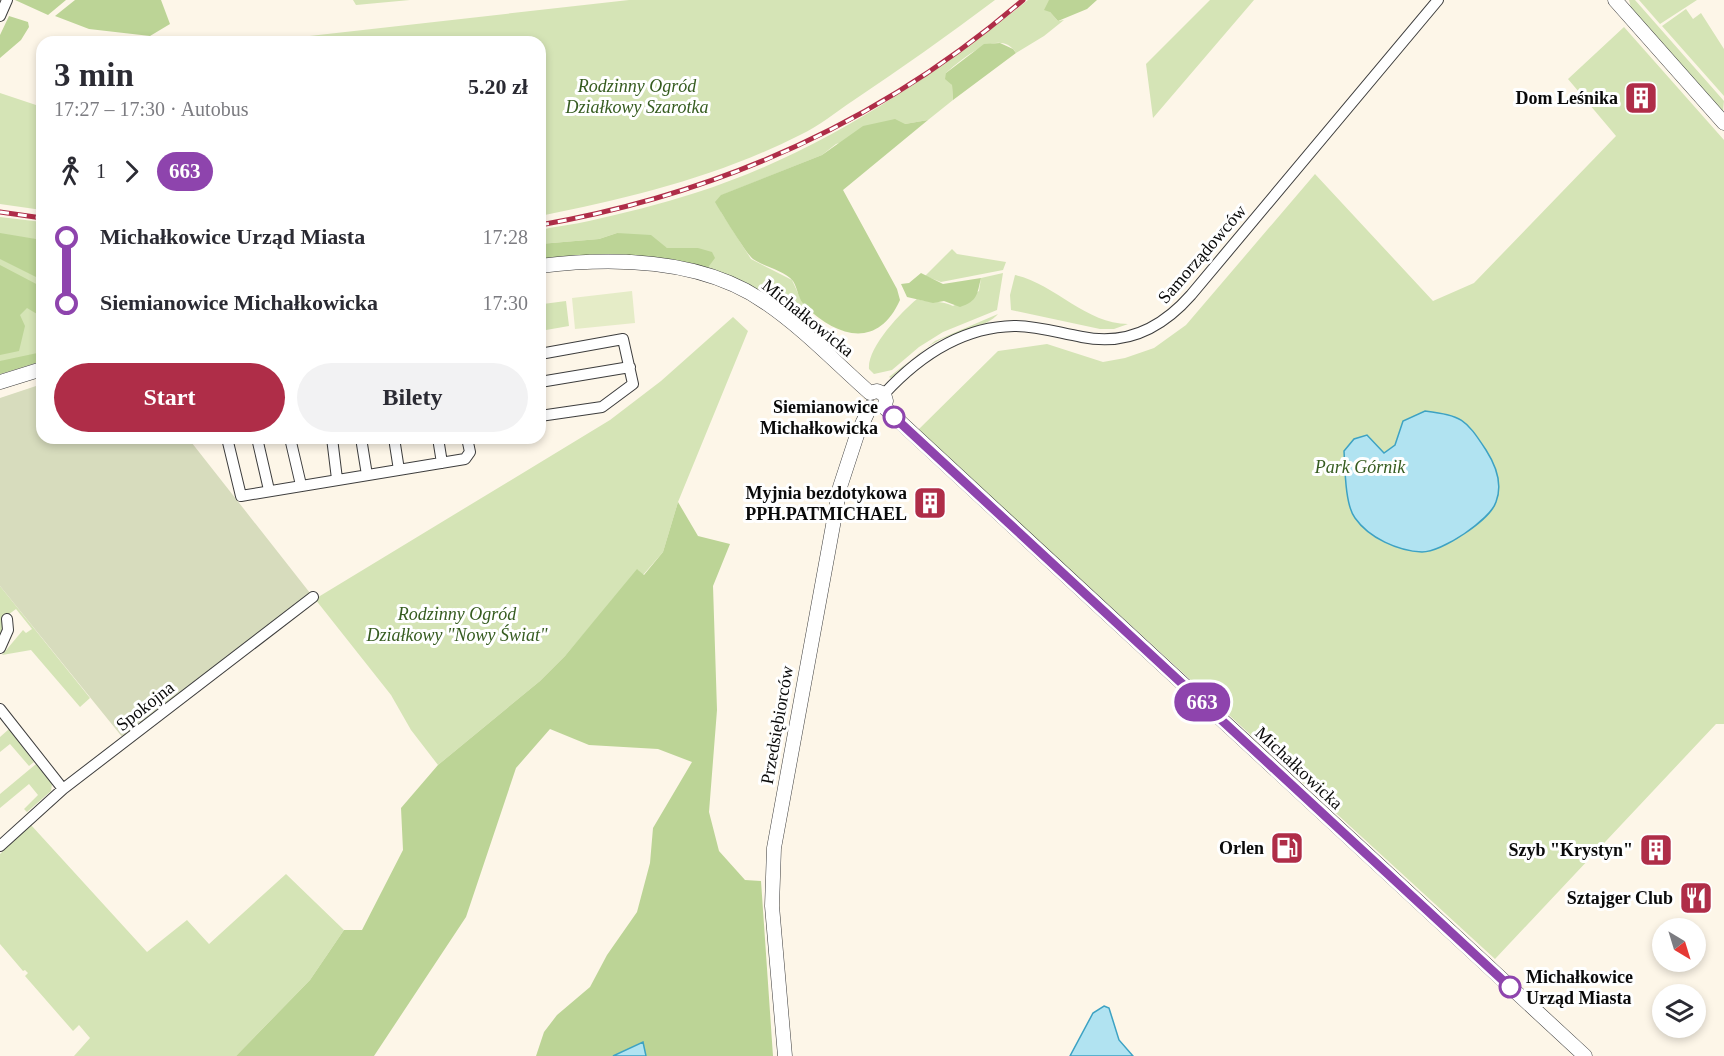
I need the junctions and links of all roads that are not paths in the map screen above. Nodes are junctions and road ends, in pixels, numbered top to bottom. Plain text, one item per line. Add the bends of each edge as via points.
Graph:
1 (1438, 0) edge
2 (1615, 0) edge
3 (1724, 123) edge
4 (546, 266) edge
5 (546, 353) edge
6 (630, 367) junction
7 (36, 371) edge
8 (546, 381) edge
9 (0, 382) edge
10 (877, 400) junction
11 (546, 415) edge
12 (228, 444) edge
13 (258, 444) edge
14 (291, 444) edge
15 (333, 444) edge
16 (362, 444) edge
17 (395, 444) edge
18 (439, 444) edge
19 (468, 444) edge
20 (442, 463) junction
21 (399, 470) junction
22 (367, 474) junction
23 (337, 479) junction
24 (301, 485) junction
25 (268, 490) junction
26 (313, 597) dead end
27 (7, 619) dead end
28 (0, 648) edge
29 (0, 709) edge
30 (63, 789) junction
31 (0, 846) edge
32 (785, 1056) edge
33 (1585, 1056) edge

1 - 10 street, Samorządowców via 1169,318 1140,334 1111,340 1023,326 978,331 930,353
2 - 3 street
4 - 10 street, Michałkowicka via 627,263 685,270 717,279 773,308
5 - 6 street via 623,339
6 - 8 street
6 - 11 street via 633,384 602,407
7 - 9 street
10 - 32 street, Przedsiębiorców via 859,430 840,487 774,848 772,906
10 - 33 street, Michałkowicka
12 - 25 street via 241,496
13 - 25 street
14 - 24 street
15 - 23 street
16 - 22 street
17 - 21 street
18 - 20 street
19 - 20 street via 469,455 465,459
20 - 21 street
21 - 22 street
22 - 23 street
23 - 24 street
24 - 25 street
26 - 30 street, Spokojna
27 - 28 street via 8,630
29 - 30 street
30 - 31 street, Spokojna

